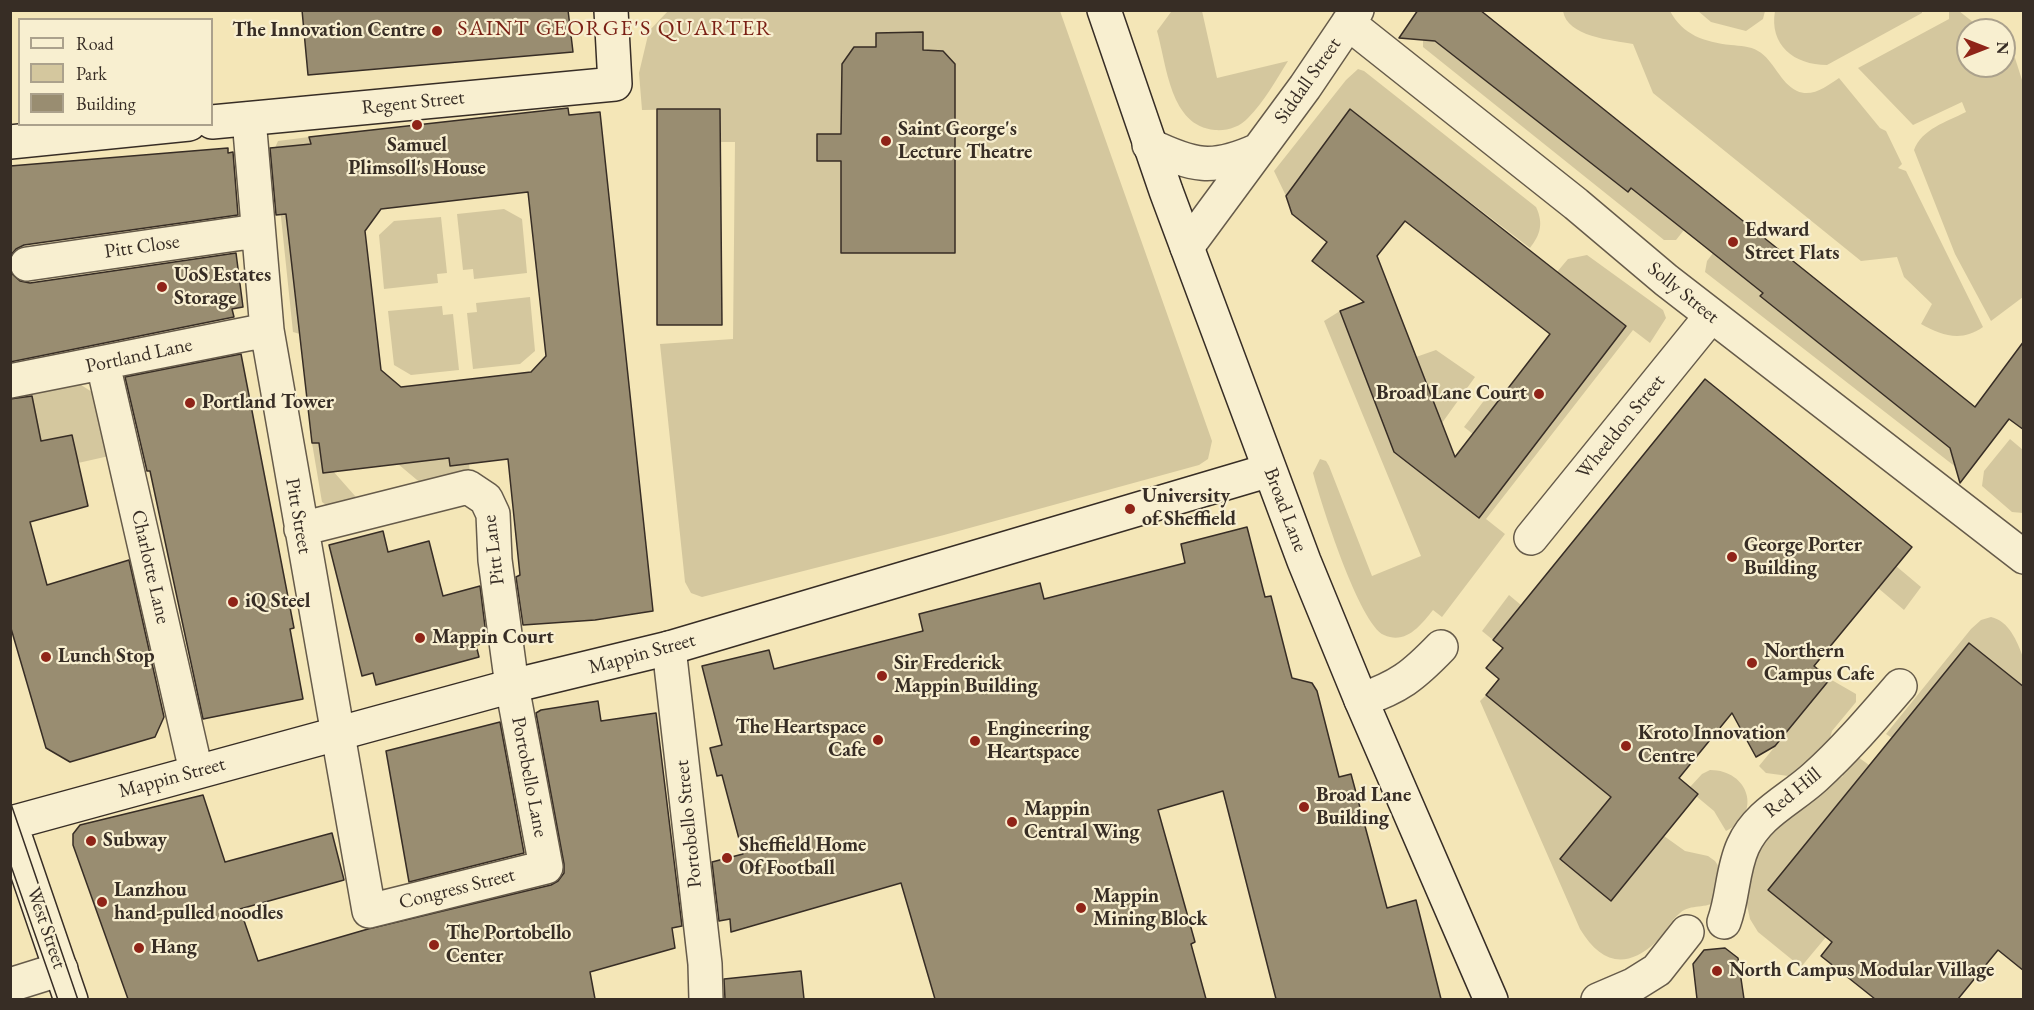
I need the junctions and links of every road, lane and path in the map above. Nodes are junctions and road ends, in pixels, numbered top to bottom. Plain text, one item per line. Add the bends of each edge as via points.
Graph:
1 (611, 10) edge
2 (1104, 10) edge
3 (1353, 17) edge
4 (249, 119) junction
5 (213, 122) edge
6 (169, 126) edge
7 (10, 142) edge
8 (1149, 145) junction
9 (1258, 150) junction
10 (257, 231) junction
11 (1187, 247) junction
12 (27, 264) dead end
13 (1711, 316) junction
14 (267, 330) junction
15 (103, 364) junction
16 (10, 381) edge
17 (1270, 470) junction
18 (301, 529) junction
19 (1531, 538) dead end
20 (2024, 557) edge
21 (1441, 646) dead end
22 (669, 648) junction
23 (512, 686) junction
24 (1900, 686) dead end
25 (1360, 700) junction
26 (336, 735) junction
27 (196, 771) junction
28 (11, 823) edge
29 (546, 867) joint
30 (369, 911) joint
31 (1724, 922) dead end
32 (1687, 932) dead end
33 (61, 969) junction
34 (10, 985) edge
35 (71, 999) edge
36 (706, 999) edge
37 (1491, 999) edge
38 (1598, 999) edge

1 - 4 street, Regent Street via 615,84
2 - 8 street, Broad Lane
3 - 9 street, Siddall Street
3 - 13 street, Solly Street
4 - 5 street, Regent Street
4 - 10 street, Pitt Street
6 - 7 street
8 - 9 street via 1187,163 1233,162
8 - 11 street, Broad Lane
9 - 11 street, Siddall Street
10 - 12 street, Pitt Close
10 - 14 street, Pitt Street
11 - 17 street, Broad Lane
13 - 19 street, Wheeldon Street
13 - 20 street, Solly Street
14 - 15 street, Portland Lane
14 - 18 street, Pitt Street
15 - 16 street, Portland Lane
15 - 27 street, Charlotte Lane
17 - 22 street, Mappin Street
17 - 25 street, Broad Lane
18 - 23 street, Pitt Lane via 468,487 486,499 493,514 495,560
18 - 26 street, Pitt Street
21 - 25 street via 1413,675 1388,691
22 - 23 street, Mappin Street
22 - 36 street, Portobello Street
23 - 26 street, Mappin Street
23 - 29 street, Portobello Lane
24 - 31 street, Red Hill via 1814,778 1759,821 1743,846
25 - 37 street, Broad Lane
26 - 27 street, Mappin Street
26 - 30 street, Pitt Street
27 - 28 street, Mappin Street
28 - 33 street, West Street
29 - 30 street, Congress Street
32 - 38 street via 1657,970 1633,986
33 - 34 street
33 - 35 street, West Street

